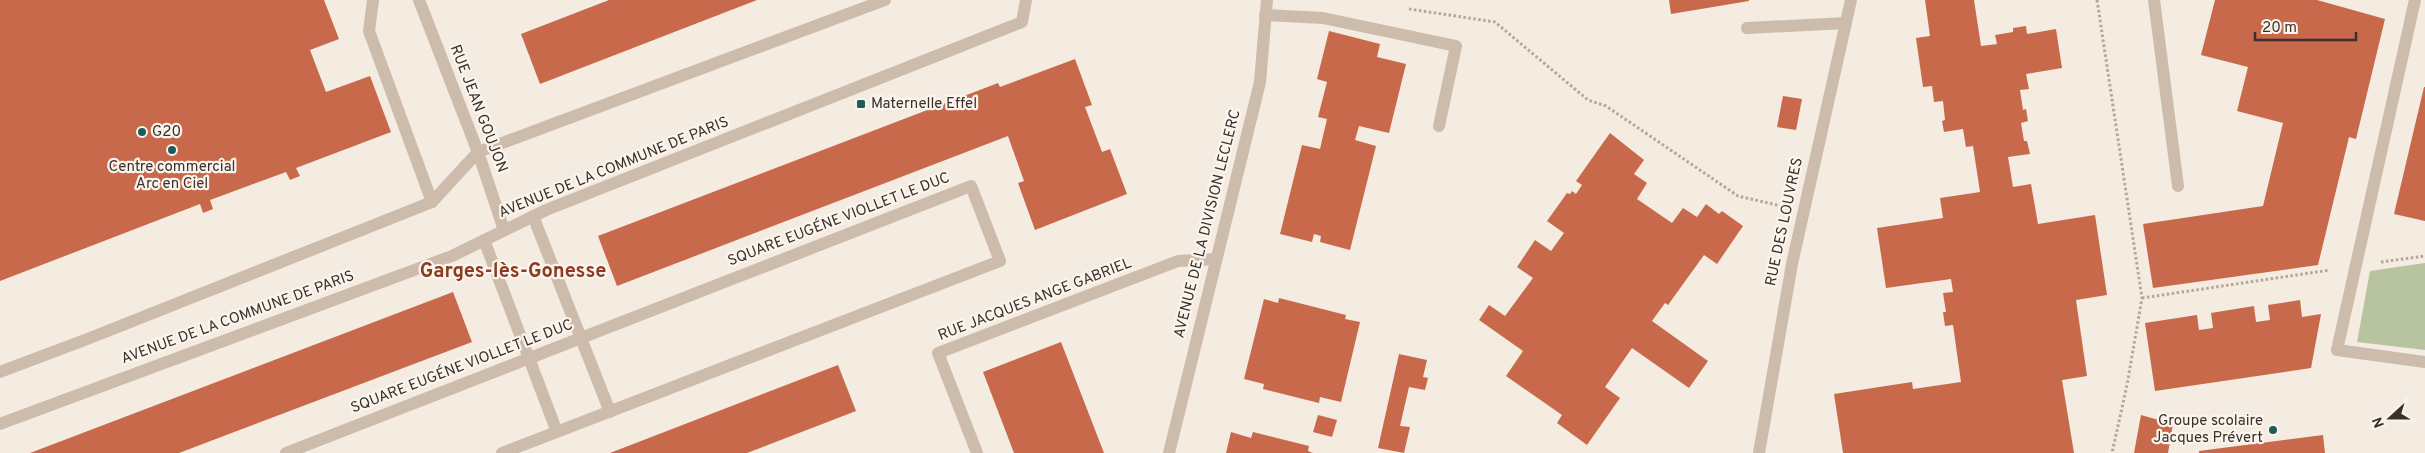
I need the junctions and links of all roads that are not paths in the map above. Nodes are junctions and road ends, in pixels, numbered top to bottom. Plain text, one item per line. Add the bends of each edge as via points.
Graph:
1 (373, 0) edge
2 (419, 0) edge
3 (885, 0) edge
4 (1026, 0) edge
5 (1267, 0) edge
6 (1851, 0) edge
7 (2154, 0) edge
8 (2416, 0) edge
9 (1266, 15) junction
10 (1846, 23) junction
11 (1748, 28) dead end
12 (1439, 126) dead end
13 (478, 152) junction
14 (2178, 186) dead end
15 (432, 202) junction
16 (533, 216) junction
17 (504, 230) junction
18 (484, 240) junction
19 (1216, 259) junction
20 (581, 338) junction
21 (529, 358) junction
22 (2425, 362) edge
23 (0, 372) edge
24 (610, 412) junction
25 (0, 424) edge
26 (557, 432) junction
27 (286, 453) edge
28 (502, 453) edge
29 (977, 453) edge
30 (1169, 453) edge
31 (1759, 453) edge

1 - 15 street via 369,31
2 - 13 street, RUE JEAN GOUJON
3 - 13 street
4 - 16 street, AVENUE DE LA COMMUNE DE PARIS via 1022,22
5 - 9 street, AVENUE DE LA DIVISION LECLERC
6 - 10 street, RUE DES LOUVRES
7 - 14 street
8 - 22 street via 2337,350
9 - 12 street via 1323,18 1456,46
9 - 19 street, AVENUE DE LA DIVISION LECLERC via 1260,82
10 - 11 street
10 - 31 street, RUE DES LOUVRES via 1792,264
13 - 15 street
13 - 17 street, RUE JEAN GOUJON
15 - 23 street
16 - 17 street, AVENUE DE LA COMMUNE DE PARIS
16 - 20 street
17 - 18 street, AVENUE DE LA COMMUNE DE PARIS
18 - 21 street
18 - 25 street, AVENUE DE LA COMMUNE DE PARIS via 452,256
19 - 29 street, RUE JACQUES ANGE GABRIEL via 1178,261 938,353
19 - 30 street, AVENUE DE LA DIVISION LECLERC
20 - 21 street, SQUARE EUGÉNE VIOLLET LE DUC
20 - 24 street
20 - 24 street, SQUARE EUGÉNE VIOLLET LE DUC via 971,186 1000,261
21 - 26 street
21 - 27 street, SQUARE EUGÉNE VIOLLET LE DUC
24 - 26 street, SQUARE EUGÉNE VIOLLET LE DUC
26 - 28 street, SQUARE EUGÉNE VIOLLET LE DUC

